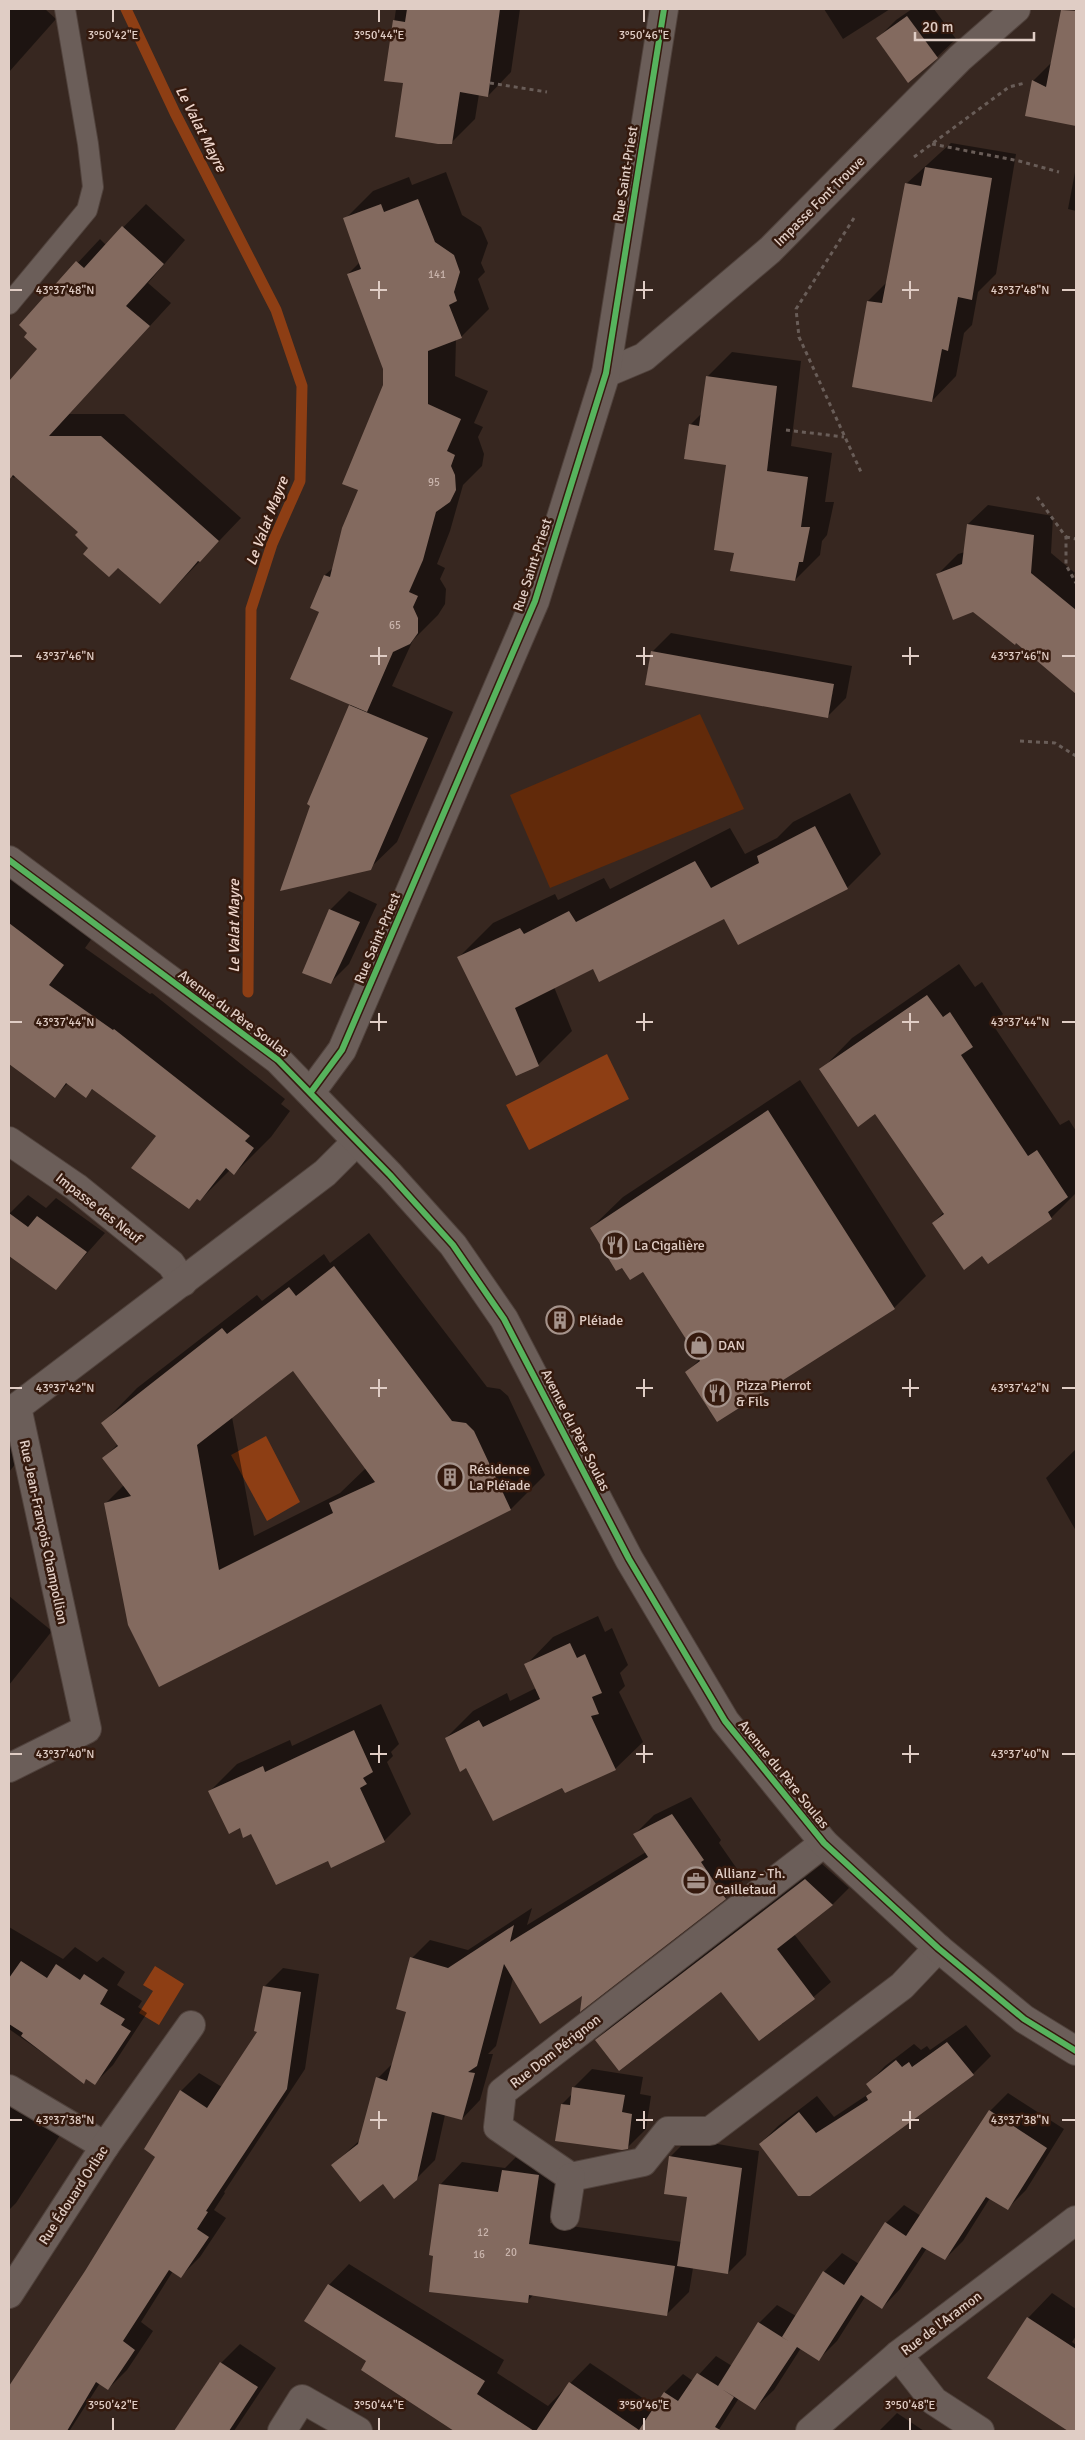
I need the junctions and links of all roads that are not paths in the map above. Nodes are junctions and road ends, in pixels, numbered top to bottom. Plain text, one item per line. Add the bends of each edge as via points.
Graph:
1 (66, 9) edge
2 (664, 9) edge
3 (1016, 9) edge
4 (9, 304) edge
5 (606, 373) junction
6 (9, 860) edge
7 (311, 1092) junction
8 (9, 1142) edge
9 (356, 1142) junction
10 (183, 1282) junction
11 (9, 1768) edge
12 (824, 1843) junction
13 (938, 1948) junction
14 (191, 2025) dead end
15 (1076, 2051) edge
16 (9, 2089) edge
17 (105, 2146) junction
18 (571, 2178) junction
19 (566, 2216) dead end
20 (1076, 2220) edge
21 (9, 2294) edge
22 (898, 2355) junction
23 (282, 2431) edge
24 (358, 2431) edge
25 (810, 2431) edge
26 (980, 2431) edge

1 - 4 lane via 93,187 88,210
2 - 5 street, Rue Saint-Priest
3 - 5 street, Impasse Font Trouve via 960,58 770,250 644,357
5 - 7 street, Rue Saint-Priest via 535,601 342,1050
6 - 7 street, Avenue du Père Soulas via 278,1060
7 - 9 street, Avenue du Père Soulas
8 - 10 street, Impasse des Neuf via 76,1187 171,1264
9 - 10 street, Rue Jean-François Champollion via 325,1173
9 - 12 street, Avenue du Père Soulas via 453,1245 478,1279 504,1319 629,1559 725,1721
10 - 11 street, Rue Jean-François Champollion via 17,1407 87,1729
12 - 13 street, Avenue du Père Soulas
12 - 18 street, Rue Dom Pérignon via 502,2092 498,2127
13 - 15 street, Avenue du Père Soulas via 1024,2019
13 - 18 street via 902,1986 710,2131 668,2131 643,2162
14 - 17 street, Rue Édouard Orliac
16 - 17 street
17 - 21 street, Rue Édouard Orliac
18 - 19 street
20 - 22 street, Rue de l'Aramon
22 - 25 street, Rue de l'Aramon
22 - 26 street via 934,2401
23 - 24 street via 302,2399

